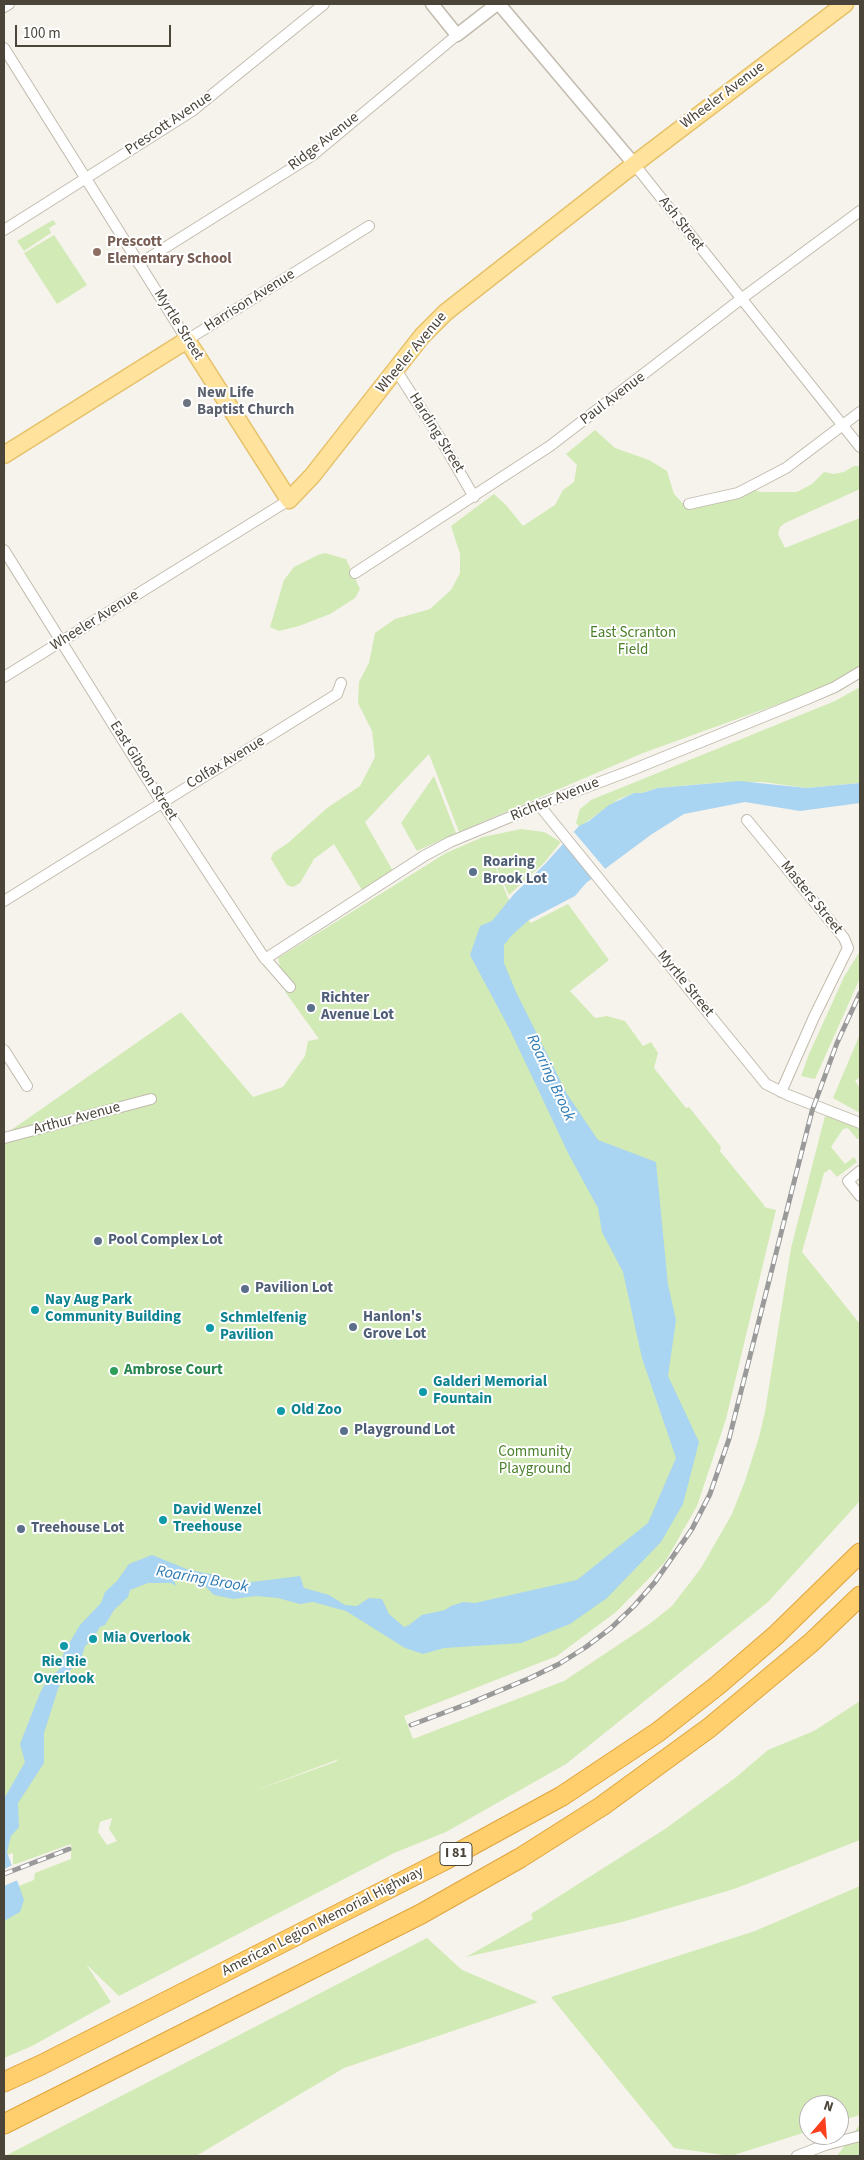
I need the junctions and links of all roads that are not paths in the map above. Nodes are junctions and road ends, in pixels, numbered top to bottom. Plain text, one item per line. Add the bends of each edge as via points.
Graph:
1 (9, 4) edge
2 (324, 4) edge
3 (432, 4) edge
4 (498, 4) edge
5 (845, 4) edge
6 (4, 7) edge
7 (457, 35) junction
8 (4, 48) edge
9 (634, 164) junction
10 (86, 179) junction
11 (860, 211) edge
12 (369, 226) dead end
13 (4, 230) edge
14 (139, 264) junction
15 (741, 299) junction
16 (187, 340) junction
17 (396, 370) junction
18 (860, 412) edge
19 (843, 425) junction
20 (860, 447) edge
21 (4, 455) edge
22 (474, 497) junction
23 (289, 500) junction
24 (689, 504) dead end
25 (4, 550) edge
26 (355, 573) dead end
27 (61, 641) junction
28 (860, 672) edge
29 (4, 678) edge
30 (341, 683) dead end
31 (161, 801) junction
32 (539, 805) junction
33 (747, 820) dead end
34 (4, 901) edge
35 (264, 959) junction
36 (290, 987) dead end
37 (4, 1050) edge
38 (27, 1086) dead end
39 (781, 1092) junction
40 (151, 1099) dead end
41 (860, 1123) edge
42 (4, 1138) edge
43 (860, 1171) edge
44 (860, 1196) edge
45 (860, 1553) edge
46 (860, 1596) edge
47 (4, 2082) edge
48 (4, 2124) edge
49 (860, 2136) edge
50 (796, 2156) edge

1 - 6 street
2 - 10 street, Prescott Avenue via 192,111
3 - 7 street
4 - 7 street, Ridge Avenue
4 - 9 street, Ash Street
5 - 9 main road, Wheeler Avenue
7 - 14 street, Ridge Avenue via 313,155
8 - 10 street, Myrtle Street
9 - 15 street, Ash Street
9 - 17 main road, Wheeler Avenue via 446,312 422,336
10 - 13 street, Prescott Avenue
10 - 14 street, Myrtle Street
11 - 15 street, Paul Avenue
12 - 16 street, Harrison Avenue
14 - 16 street, Myrtle Street
15 - 19 street, Ash Street
15 - 22 street, Paul Avenue via 558,440
16 - 21 main road, Harrison Avenue
16 - 23 main road, Myrtle Street
17 - 22 street, Harding Street
17 - 23 main road, Wheeler Avenue via 312,476
18 - 19 street
19 - 20 street, Ash Street
19 - 24 street via 797,461 763,480 738,492
22 - 26 street, Paul Avenue
23 - 27 street, Wheeler Avenue
25 - 27 street, East Gibson Street
27 - 29 street, Wheeler Avenue
27 - 31 street, East Gibson Street
28 - 32 street, Richter Avenue via 807,699
30 - 31 street, Colfax Avenue via 337,694
31 - 34 street, Colfax Avenue
31 - 35 street, East Gibson Street
32 - 35 street, Richter Avenue via 424,856
32 - 39 street, Myrtle Street via 766,1084
33 - 39 street, Masters Street via 844,938 848,948
35 - 36 street, East Gibson Street
37 - 38 street
39 - 41 street, Myrtle Street
40 - 42 street, Arthur Avenue
43 - 44 street via 848,1181
45 - 47 highway, American Legion Memorial Highway / I 81 via 718,1686 650,1738 562,1796 445,1860
46 - 48 highway, I 81 via 709,1728 602,1806 520,1858 421,1914
49 - 50 street

